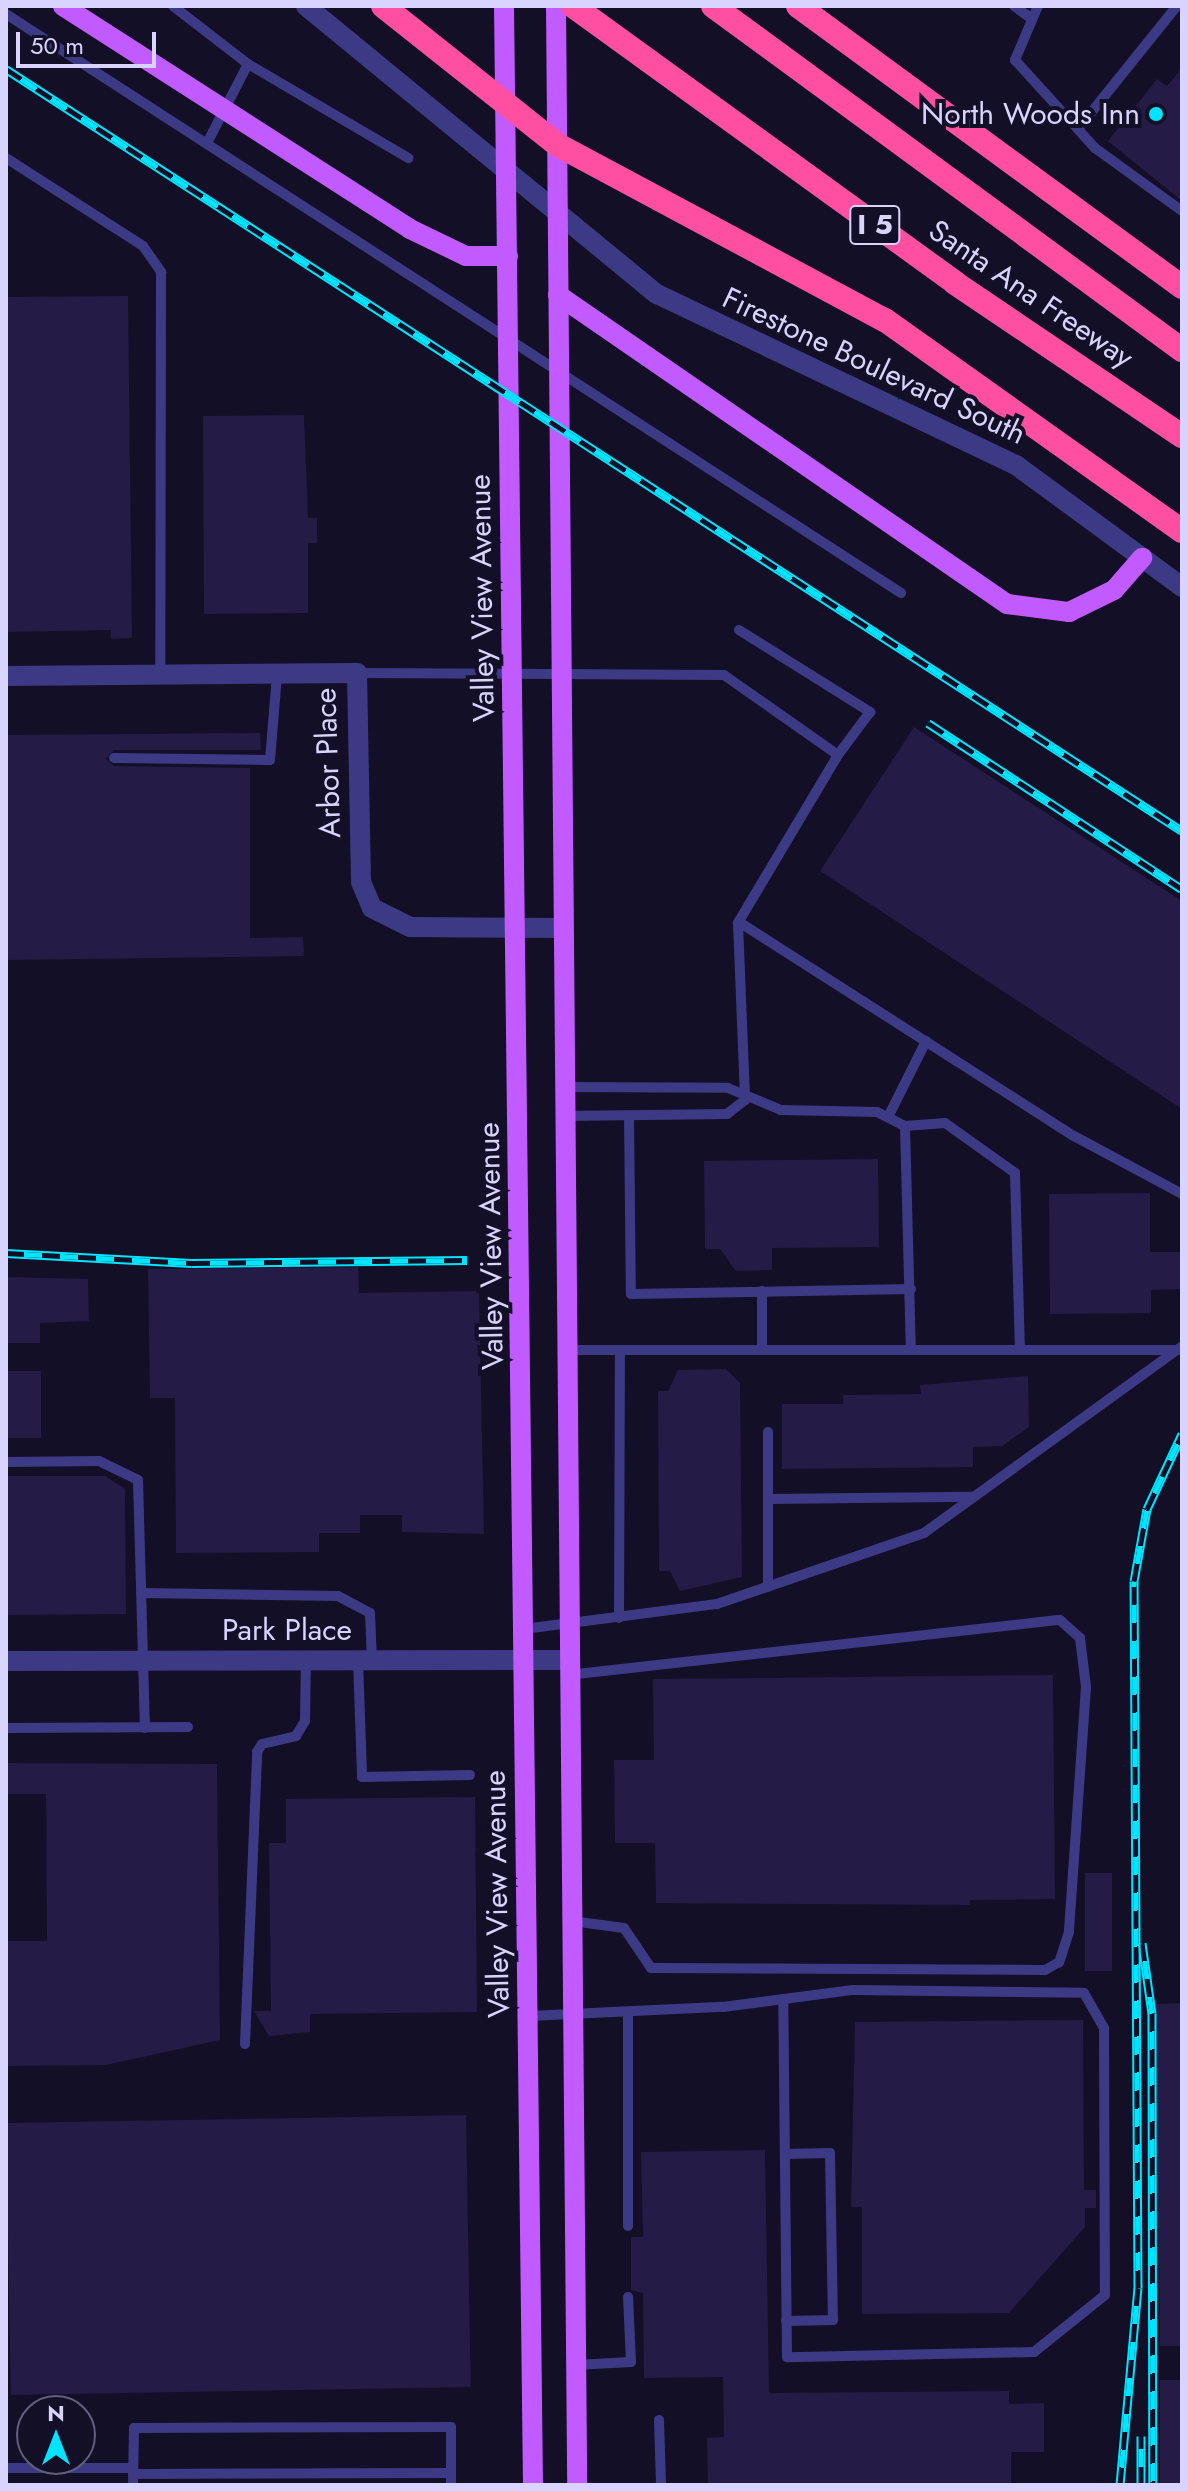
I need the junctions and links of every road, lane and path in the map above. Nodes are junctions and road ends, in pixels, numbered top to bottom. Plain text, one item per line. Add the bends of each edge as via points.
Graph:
1 (63, 6) edge
2 (173, 6) edge
3 (306, 6) edge
4 (383, 6) edge
5 (504, 6) edge
6 (556, 6) edge
7 (573, 6) edge
8 (713, 6) edge
9 (798, 6) edge
10 (1014, 6) edge
11 (1038, 6) edge
12 (1177, 6) edge
13 (6, 14) edge
14 (1029, 17) junction
15 (248, 64) junction
16 (506, 106) junction
17 (1078, 129) junction
18 (207, 143) junction
19 (558, 145) junction
20 (6, 158) edge
21 (408, 158) dead end
22 (1182, 211) edge
23 (508, 256) junction
24 (1182, 287) edge
25 (558, 295) junction
26 (1182, 350) edge
27 (1182, 436) edge
28 (1182, 531) edge
29 (1142, 558) junction
30 (1182, 587) edge
31 (901, 593) dead end
32 (739, 630) dead end
33 (357, 673) junction
34 (277, 674) junction
35 (160, 675) junction
36 (6, 676) edge
37 (838, 755) junction
38 (114, 758) dead end
39 (739, 922) junction
40 (517, 928) junction
41 (560, 928) junction
42 (926, 1041) junction
43 (562, 1086) junction
44 (745, 1100) junction
45 (563, 1116) junction
46 (629, 1116) junction
47 (888, 1117) junction
48 (905, 1126) junction
49 (1182, 1194) edge
50 (911, 1289) junction
51 (762, 1291) junction
52 (762, 1348) junction
53 (1180, 1348) edge
54 (565, 1350) junction
55 (911, 1350) junction
56 (1020, 1350) junction
57 (620, 1351) junction
58 (768, 1432) dead end
59 (6, 1462) edge
60 (974, 1497) junction
61 (768, 1499) junction
62 (768, 1587) junction
63 (142, 1593) junction
64 (619, 1618) junction
65 (568, 1628) junction
66 (524, 1629) junction
67 (306, 1660) junction
68 (365, 1660) junction
69 (525, 1660) junction
70 (6, 1661) edge
71 (145, 1661) junction
72 (568, 1667) junction
73 (188, 1727) dead end
74 (6, 1728) edge
75 (145, 1728) junction
76 (470, 1775) dead end
77 (571, 1921) junction
78 (783, 1999) junction
79 (628, 2014) junction
80 (529, 2016) junction
81 (572, 2017) junction
82 (245, 2044) dead end
83 (785, 2154) junction
84 (628, 2226) dead end
85 (628, 2297) dead end
86 (786, 2321) junction
87 (575, 2365) junction
88 (659, 2420) dead end
89 (6, 2468) edge
90 (133, 2476) edge
91 (451, 2479) edge
92 (533, 2485) edge
93 (577, 2485) edge
94 (661, 2485) edge

1 - 23 main road via 410,229 466,256
2 - 15 lane
3 - 29 street, Firestone Boulevard South via 657,294 1016,465
4 - 16 highway
5 - 16 main road, Valley View Avenue
6 - 19 main road
7 - 27 highway, Santa Ana Freeway / I 5 via 955,283
8 - 26 highway, Santa Ana Freeway
9 - 24 highway
10 - 14 lane
11 - 14 lane
12 - 17 lane
13 - 18 lane
14 - 17 lane via 1015,60
15 - 18 lane
15 - 21 lane
16 - 19 highway
16 - 23 main road, Valley View Avenue
17 - 22 lane
18 - 31 lane
19 - 25 main road
19 - 28 highway via 773,255 885,320
20 - 35 lane via 143,246 161,272
23 - 40 main road, Valley View Avenue
25 - 29 main road via 983,592 1037,612 1093,604
25 - 41 main road
29 - 30 street, Firestone Boulevard South
32 - 37 lane via 870,712
33 - 34 street, Arbor Place
33 - 37 lane via 724,675
33 - 40 street, Arbor Place via 366,900 402,926
34 - 35 street, Arbor Place
34 - 38 lane via 270,760
35 - 36 street, Arbor Place
37 - 39 lane
39 - 42 lane
39 - 44 lane
40 - 41 street, Arbor Place
40 - 66 main road, Valley View Avenue
41 - 43 main road
42 - 47 lane
42 - 49 lane
43 - 44 lane via 728,1088
43 - 45 main road
44 - 46 lane via 727,1114
44 - 47 lane
45 - 46 lane
45 - 54 main road
46 - 51 lane via 631,1294
47 - 48 lane
48 - 50 lane
48 - 56 lane via 945,1123 1015,1173
50 - 51 lane
50 - 55 lane
51 - 52 lane
52 - 55 lane
52 - 57 lane
53 - 56 lane
53 - 60 lane
54 - 57 lane
54 - 65 main road
55 - 56 lane
57 - 64 lane
58 - 61 lane
59 - 63 lane via 99,1461 138,1480
60 - 61 lane
60 - 62 lane via 924,1533
61 - 62 lane
62 - 64 lane via 717,1604
63 - 68 lane via 338,1596 370,1613
63 - 71 lane
64 - 65 lane
65 - 66 lane
65 - 72 main road
66 - 69 main road, Valley View Avenue
67 - 68 street, Park Place
67 - 71 street, Park Place
67 - 82 lane via 305,1721 296,1736 262,1744 257,1752
68 - 69 street, Park Place
68 - 76 lane via 362,1777
69 - 72 street, Park Place
69 - 80 main road, Valley View Avenue
70 - 71 street, Park Place
71 - 75 lane
72 - 77 main road
72 - 77 lane via 1060,1620 1080,1638 1086,1687 1069,1932 1059,1962 1045,1970 651,1968 624,1928
73 - 75 lane
74 - 75 lane
77 - 81 main road
78 - 79 lane
78 - 83 lane
78 - 86 lane via 853,1990 1084,1993 1104,2044 1105,2295 1034,2352 787,2357
79 - 81 lane
79 - 84 lane
80 - 81 lane
80 - 92 main road, Valley View Avenue
81 - 87 main road
83 - 86 lane
83 - 86 lane via 830,2153 833,2320
85 - 87 lane via 631,2362
87 - 93 main road
88 - 94 lane
89 - 90 lane
90 - 91 lane
90 - 91 lane via 134,2428 451,2427

